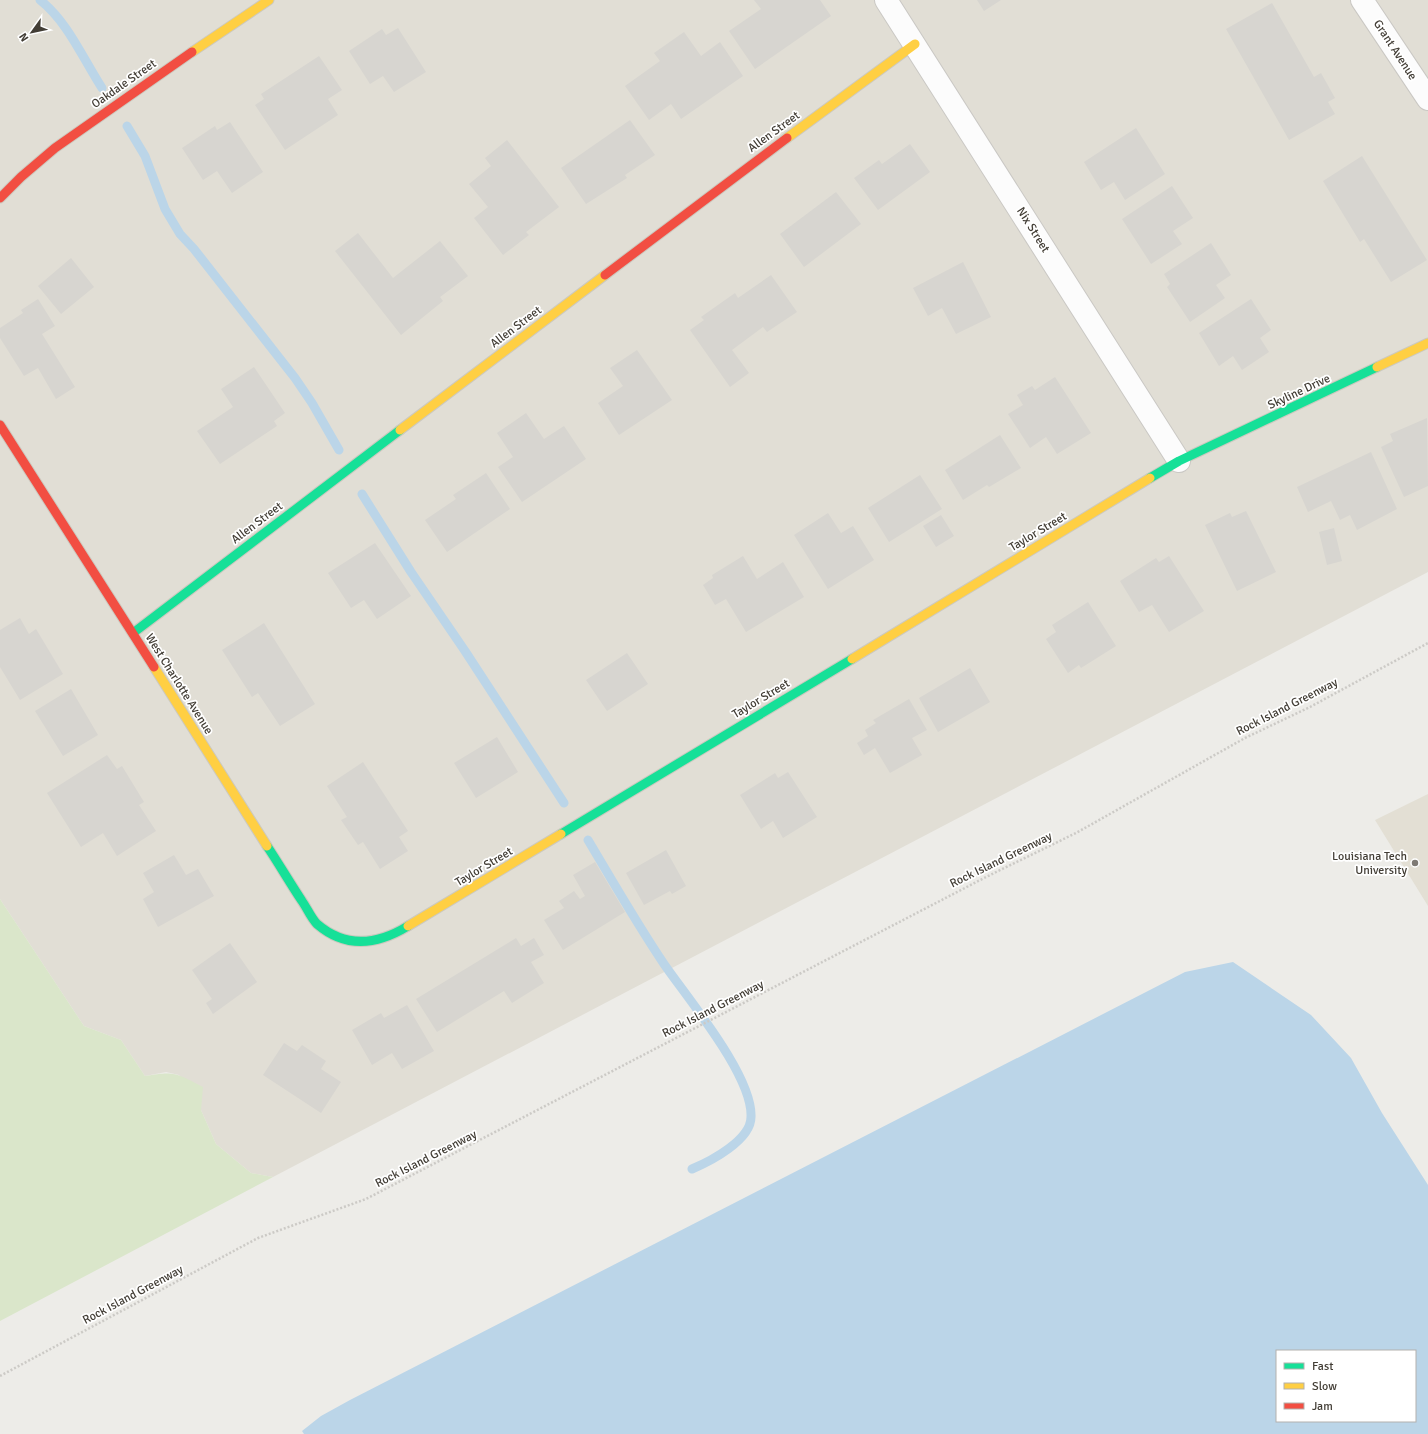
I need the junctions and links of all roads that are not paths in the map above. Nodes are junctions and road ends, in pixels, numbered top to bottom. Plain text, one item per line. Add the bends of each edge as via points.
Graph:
1 (269, 0) edge
2 (886, 0) edge
3 (1362, 0) edge
4 (915, 44) junction
5 (1428, 99) edge
6 (0, 198) edge
7 (1428, 343) edge
8 (0, 425) edge
9 (1179, 460) junction
10 (133, 633) junction
11 (350, 942) joint

1 - 6 street, Oakdale Street via 135,90 59,145 15,180
2 - 4 street, Nix Street
3 - 5 street, Grant Avenue
4 - 9 street, Nix Street
4 - 10 street, Allen Street via 732,179
7 - 9 street, Skyline Drive
8 - 10 street, West Charlotte Avenue
9 - 11 street, Taylor Street via 392,936 369,943
10 - 11 street, West Charlotte Avenue via 316,923 330,934

